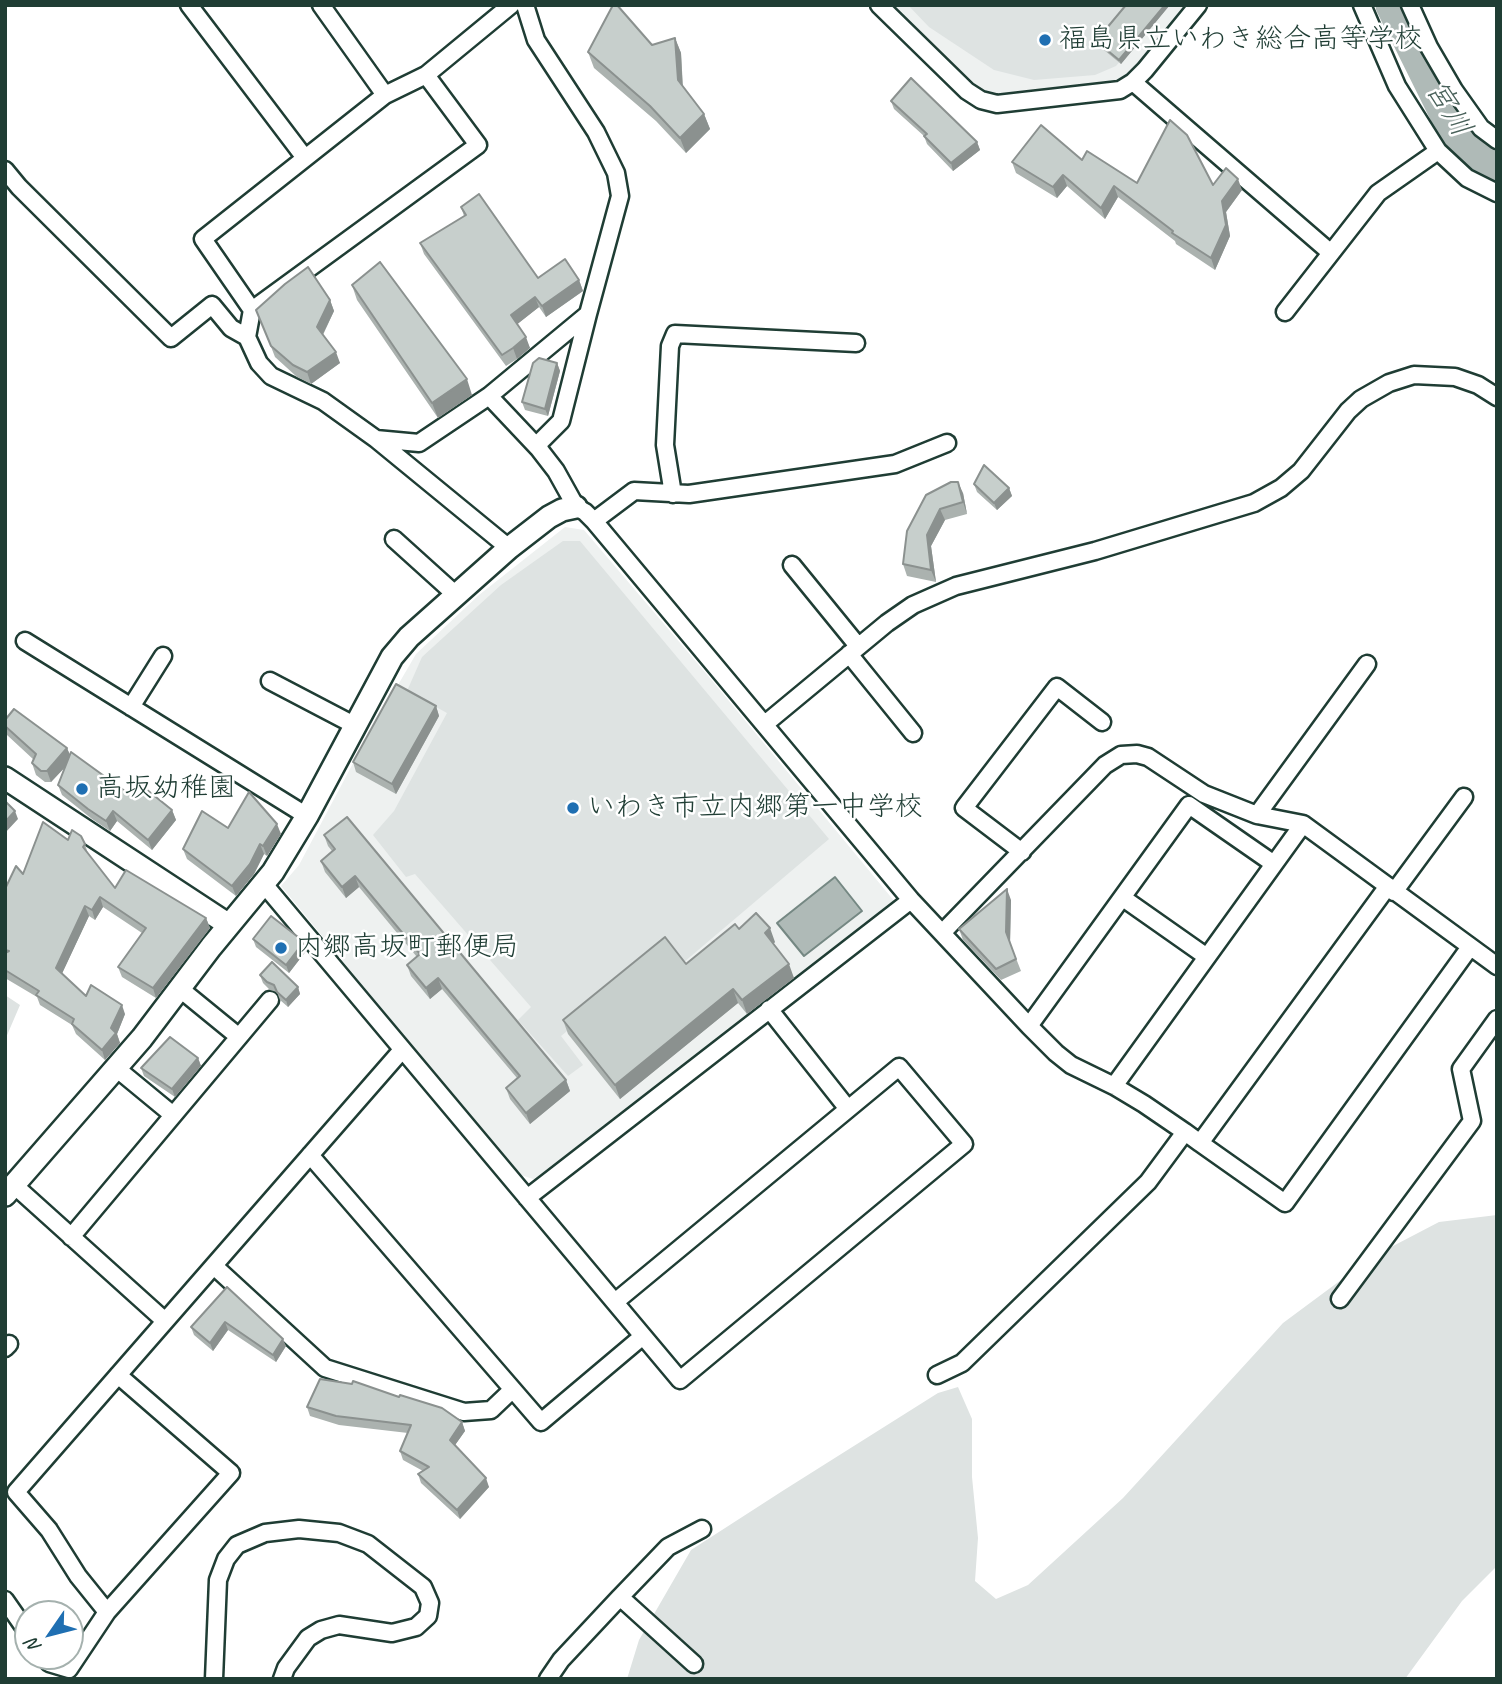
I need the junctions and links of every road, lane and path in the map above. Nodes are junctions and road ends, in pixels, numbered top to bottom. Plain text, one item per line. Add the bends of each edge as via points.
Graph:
1 (189, 5) edge
2 (321, 5) edge
3 (511, 5) edge
4 (525, 5) edge
5 (879, 5) edge
6 (1198, 5) edge
7 (1362, 5) edge
8 (1410, 5) edge
9 (426, 75) junction
10 (1133, 82) junction
11 (385, 95) junction
12 (1497, 140) edge
13 (1438, 151) junction
14 (305, 158) junction
15 (5, 170) edge
16 (1497, 194) edge
17 (1331, 253) junction
18 (252, 310) junction
19 (1285, 312) dead end
20 (588, 314) junction
21 (247, 337) junction
22 (856, 343) dead end
23 (489, 396) junction
24 (1497, 397) edge
25 (376, 439) junction
26 (947, 443) dead end
27 (539, 449) junction
28 (673, 494) junction
29 (576, 507) junction
30 (594, 521) junction
31 (394, 539) dead end
32 (509, 548) junction
33 (792, 565) dead end
34 (456, 595) junction
35 (25, 641) dead end
36 (854, 650) junction
37 (163, 656) dead end
38 (1367, 664) dead end
39 (270, 681) dead end
40 (131, 707) junction
41 (1102, 722) dead end
42 (765, 724) junction
43 (356, 726) junction
44 (913, 733) dead end
45 (5, 778) edge
46 (1464, 797) dead end
47 (307, 816) junction
48 (1257, 816) junction
49 (1303, 824) junction
50 (1023, 852) junction
51 (1274, 864) junction
52 (263, 883) junction
53 (1391, 889) junction
54 (1123, 898) junction
55 (911, 900) junction
56 (229, 925) junction
57 (942, 933) junction
58 (1470, 947) junction
59 (1207, 957) junction
60 (1497, 966) edge
61 (180, 988) junction
62 (270, 1000) dead end
63 (769, 1009) junction
64 (1497, 1019) edge
65 (1029, 1026) junction
66 (239, 1037) junction
67 (402, 1049) junction
68 (116, 1068) junction
69 (1114, 1086) junction
70 (848, 1109) junction
71 (173, 1115) junction
72 (1185, 1132) junction
73 (1200, 1143) junction
74 (310, 1155) junction
75 (10, 1190) edge
76 (527, 1198) junction
77 (71, 1237) junction
78 (214, 1266) junction
79 (1340, 1299) dead end
80 (615, 1303) junction
81 (165, 1321) junction
82 (643, 1336) junction
83 (118, 1375) junction
84 (937, 1375) dead end
85 (512, 1390) junction
86 (702, 1528) dead end
87 (620, 1597) junction
88 (107, 1612) junction
89 (84, 1646) edge
90 (694, 1664) dead end
91 (214, 1679) edge
92 (282, 1679) edge
93 (548, 1679) edge

1 - 14 street
2 - 11 street
3 - 9 street
4 - 20 street via 536,40 596,132 616,173 620,196
5 - 10 street via 981,100 997,104 1120,90
6 - 10 street
7 - 13 street via 1396,86
8 - 12 street via 1454,90 1481,128
9 - 11 street
9 - 18 street via 478,145
10 - 17 street
11 - 14 street
13 - 16 street via 1466,178
13 - 17 street via 1378,193
14 - 18 street via 203,239
15 - 21 street via 171,338 212,305 231,328
17 - 19 street
18 - 21 street
20 - 23 street
20 - 27 street via 561,421 540,442
21 - 25 street via 271,376 323,401
22 - 28 street via 675,334 670,346 665,445
23 - 25 street via 419,443
23 - 27 street
24 - 36 street via 1455,377 1414,375 1389,383 1348,411 1301,471 1254,503 1096,551 956,586 913,605
25 - 32 street
26 - 28 street via 895,464
27 - 29 street
28 - 30 street via 634,491
29 - 30 street
29 - 32 street via 549,517
30 - 42 street
31 - 34 street
32 - 34 street
33 - 36 street
34 - 43 street via 392,657
35 - 40 street
36 - 42 street
36 - 44 street
37 - 40 street
38 - 48 street
39 - 43 street
40 - 47 street
41 - 50 street via 1058,687 964,808
42 - 55 street
43 - 47 street
45 - 56 street
46 - 53 street
47 - 52 street
48 - 49 street
48 - 50 street via 1204,794 1148,757 1121,755 1105,765
49 - 51 street
49 - 53 street
50 - 57 street
51 - 54 street via 1189,805
51 - 59 street
52 - 56 street
52 - 67 street
53 - 58 street
53 - 73 street
54 - 59 street
54 - 65 street
55 - 57 street
55 - 63 street
56 - 61 street
57 - 65 street
58 - 60 street
58 - 73 street via 1285,1203
59 - 69 street
61 - 66 street
61 - 68 street
62 - 66 street
63 - 70 street
63 - 76 street
64 - 79 street via 1461,1069 1472,1121
65 - 69 street via 1071,1065
66 - 71 street
67 - 74 street
67 - 76 street
68 - 71 street
68 - 75 street
69 - 72 street
70 - 80 street
70 - 82 street via 899,1067 964,1144 680,1380
71 - 77 street
72 - 73 street
72 - 84 street via 1147,1182 962,1363
74 - 78 street
74 - 85 street
75 - 77 street
76 - 80 street
77 - 81 street
78 - 81 street
78 - 85 street via 325,1368 464,1412 491,1410
80 - 82 street
81 - 83 street
82 - 85 street via 541,1422
83 - 88 street via 16,1492
83 - 88 street via 231,1473
86 - 87 street via 668,1546
87 - 90 street
87 - 93 street
88 - 89 street
91 - 92 street via 218,1580 237,1545 265,1533 299,1529 338,1533 368,1544 423,1587 430,1603 428,1616 416,1627 392,1633 339,1625 321,1630 308,1638

